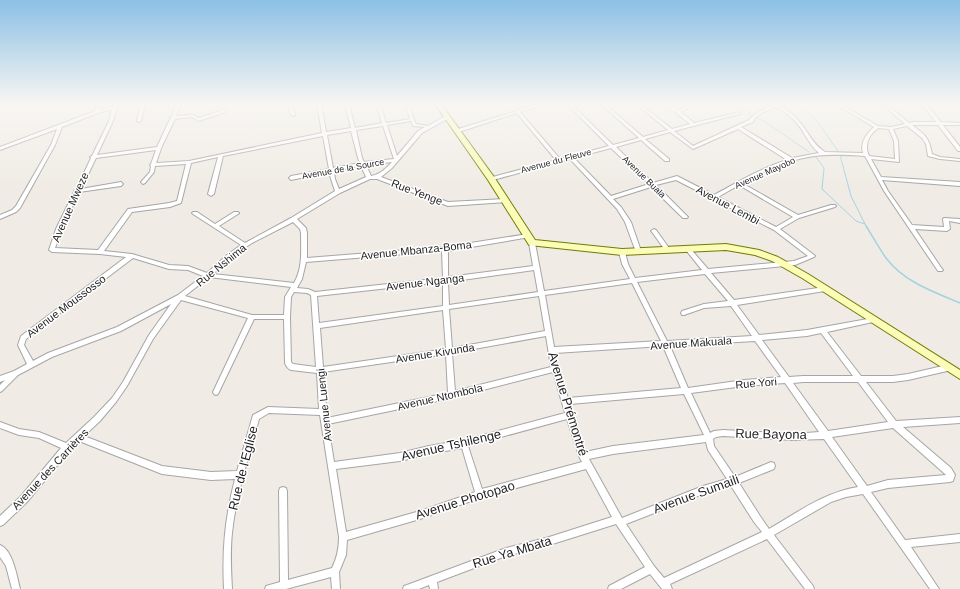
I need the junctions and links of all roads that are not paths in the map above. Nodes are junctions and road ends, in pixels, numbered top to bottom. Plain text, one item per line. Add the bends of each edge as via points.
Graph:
1 (46, 131) edge
2 (58, 131) edge
3 (105, 131) edge
4 (165, 131) edge
5 (342, 131) edge
6 (353, 131) edge
7 (386, 131) edge
8 (421, 131) edge
9 (457, 131) edge
10 (534, 131) edge
11 (597, 131) edge
12 (636, 131) edge
13 (668, 131) edge
14 (670, 131) edge
15 (728, 131) edge
16 (745, 131) edge
17 (805, 131) edge
18 (873, 131) edge
19 (892, 131) edge
20 (917, 131) edge
21 (946, 131) edge
22 (324, 134) junction
23 (644, 138) junction
24 (612, 146) junction
25 (157, 148) junction
26 (0, 149) edge
27 (960, 150) edge
28 (826, 154) junction
29 (221, 156) junction
30 (867, 156) junction
31 (92, 157) junction
32 (570, 157) junction
33 (396, 160) junction
34 (558, 160) junction
35 (667, 160) dead end
36 (791, 160) junction
37 (960, 160) edge
38 (189, 162) junction
39 (362, 164) junction
40 (152, 166) junction
41 (331, 171) junction
42 (377, 176) junction
43 (291, 178) dead end
44 (369, 178) junction
45 (879, 178) junction
46 (491, 179) junction
47 (143, 182) dead end
48 (738, 183) junction
49 (121, 184) dead end
50 (960, 184) edge
51 (652, 185) junction
52 (76, 191) junction
53 (338, 192) junction
54 (211, 194) dead end
55 (714, 197) junction
56 (610, 198) junction
57 (505, 201) junction
58 (833, 206) dead end
59 (195, 213) dead end
60 (236, 213) dead end
61 (0, 217) edge
62 (685, 217) dead end
63 (797, 217) junction
64 (294, 219) junction
65 (960, 221) edge
66 (215, 226) junction
67 (910, 227) junction
68 (776, 229) junction
69 (654, 231) dead end
70 (530, 240) junction
71 (244, 245) junction
72 (687, 248) junction
73 (445, 249) junction
74 (667, 249) junction
75 (638, 251) junction
76 (100, 252) junction
77 (622, 252) junction
78 (132, 256) junction
79 (304, 260) junction
80 (784, 264) junction
81 (537, 268) junction
82 (940, 270) dead end
83 (708, 271) junction
84 (207, 275) junction
85 (445, 280) junction
86 (633, 280) junction
87 (293, 288) junction
88 (825, 289) junction
89 (542, 293) junction
90 (314, 294) junction
91 (180, 297) junction
92 (733, 303) junction
93 (446, 308) junction
94 (684, 312) dead end
95 (252, 317) junction
96 (287, 317) junction
97 (873, 320) junction
98 (318, 326) junction
99 (822, 330) junction
100 (549, 334) junction
101 (757, 338) junction
102 (666, 345) junction
103 (552, 350) junction
104 (448, 351) junction
105 (31, 364) junction
106 (947, 368) junction
107 (320, 370) junction
108 (555, 370) junction
109 (16, 373) junction
110 (960, 376) edge
111 (0, 379) edge
112 (860, 379) junction
113 (788, 380) junction
114 (0, 389) edge
115 (686, 391) junction
116 (216, 392) dead end
117 (452, 395) junction
118 (564, 401) junction
119 (323, 412) junction
120 (569, 415) junction
121 (960, 420) edge
122 (324, 422) junction
123 (894, 424) junction
124 (0, 425) edge
125 (825, 435) junction
126 (79, 436) junction
127 (709, 438) junction
128 (464, 444) junction
129 (67, 447) junction
130 (582, 456) junction
131 (587, 465) junction
132 (331, 466) junction
133 (771, 466) dead end
134 (240, 475) junction
135 (734, 481) junction
136 (865, 490) junction
137 (283, 491) dead end
138 (480, 494) junction
139 (619, 521) junction
140 (0, 522) edge
141 (768, 534) junction
142 (343, 537) junction
143 (960, 538) edge
144 (903, 544) junction
145 (0, 549) edge
146 (651, 569) junction
147 (335, 572) junction
148 (432, 579) junction
149 (284, 584) junction
150 (666, 586) edge
151 (16, 589) edge
152 (228, 589) edge
153 (269, 589) edge
154 (336, 589) edge
155 (407, 589) edge
156 (434, 589) edge
157 (612, 589) edge
158 (810, 589) edge
159 (935, 589) edge

1 - 26 street
2 - 61 street via 18,207
3 - 31 street, Avenue Mweze
4 - 25 street
5 - 22 street
6 - 39 street
7 - 33 street
8 - 33 street, Rue Nshima
9 - 46 street
10 - 34 street
11 - 24 street, Avenue Buala
12 - 23 street
13 - 23 street, Avenue du Fleuve
14 - 15 street via 693,148
16 - 36 street
17 - 28 street via 814,146
18 - 30 street via 864,142
19 - 30 street, Avenue Mayobo via 896,141 897,161
20 - 37 street via 925,139 930,155
21 - 27 street
22 - 29 street
22 - 41 street
23 - 24 street, Avenue du Fleuve
23 - 35 street
24 - 32 street, Avenue du Fleuve
24 - 51 street, Avenue Buala
25 - 31 street
25 - 40 street
28 - 30 street, Avenue Mayobo
28 - 36 street, Avenue Mayobo
29 - 38 street
29 - 54 street
30 - 45 street
31 - 52 street, Avenue Mweze
32 - 34 street, Avenue du Fleuve
32 - 56 street
33 - 39 street, Avenue de la Source
33 - 42 street, Rue Nshima
34 - 46 street, Avenue du Fleuve
36 - 48 street, Avenue Mayobo
38 - 40 street
38 - 76 street via 179,202 130,210
39 - 41 street, Avenue de la Source
39 - 44 street
40 - 47 street via 152,172
41 - 43 street, Avenue de la Source
41 - 53 street
42 - 44 street, Rue Nshima
42 - 57 street, Rue Yenge via 448,204
44 - 53 street, Rue Nshima
45 - 50 street
45 - 67 street
46 - 57 street
48 - 55 street, Avenue Mayobo
48 - 63 street
49 - 52 street
51 - 55 street, Avenue Lembi via 677,178
51 - 56 street, Avenue Lembi
51 - 62 street, Avenue Buala
52 - 76 street, Avenue Mweze via 51,249 55,252
53 - 64 street, Rue Nshima
55 - 68 street, Avenue Lembi
56 - 75 street via 628,222
57 - 70 street
58 - 63 street
59 - 66 street
60 - 66 street
63 - 68 street
64 - 71 street, Rue Nshima
64 - 79 street via 304,233
65 - 67 street via 946,219 947,229
66 - 71 street
67 - 82 street
68 - 80 street, Avenue Lembi via 812,256 795,263
69 - 74 street
70 - 73 street, Avenue Mbanza-Boma
70 - 77 street
70 - 81 street, Avenue Prémontré
71 - 84 street, Rue Nshima
72 - 74 street
72 - 80 street via 736,248 767,255
72 - 83 street
73 - 79 street, Avenue Mbanza-Boma
73 - 85 street
74 - 75 street
75 - 77 street
76 - 78 street, Avenue Mweze
77 - 86 street
78 - 84 street, Avenue Mweze via 169,267 188,268
78 - 105 street, Avenue Moussosso via 23,338 21,345
79 - 87 street
80 - 83 street
80 - 88 street
81 - 85 street, Avenue Nganga
81 - 89 street, Avenue Prémontré
83 - 86 street
83 - 92 street
84 - 87 street, Avenue Mweze
84 - 91 street, Rue Nshima
85 - 90 street, Avenue Nganga
85 - 93 street
86 - 89 street
86 - 102 street
87 - 90 street
87 - 96 street via 288,297
88 - 92 street
88 - 97 street
89 - 93 street
89 - 100 street, Avenue Prémontré
90 - 98 street, Avenue Luengi
91 - 95 street
91 - 105 street, Rue Nshima via 119,329
91 - 126 street, Avenue des Carrières via 151,337 114,400
92 - 94 street via 704,306
92 - 101 street
93 - 98 street
93 - 104 street
95 - 96 street
95 - 116 street
96 - 107 street, Avenue Kivunda via 290,366
97 - 99 street, Avenue Makuala
97 - 106 street
98 - 107 street, Avenue Luengi
99 - 101 street, Avenue Makuala
99 - 112 street
100 - 103 street, Avenue Prémontré
100 - 104 street, Avenue Kivunda
101 - 102 street, Avenue Makuala
101 - 113 street
102 - 103 street, Avenue Makuala
102 - 115 street
103 - 108 street, Avenue Prémontré
104 - 107 street, Avenue Kivunda
104 - 117 street
105 - 109 street, Rue Nshima
106 - 110 street
106 - 112 street, Rue Yori via 908,377
107 - 119 street, Avenue Luengi
108 - 117 street, Avenue Ntombola
108 - 118 street, Avenue Prémontré
109 - 111 street, Rue Nshima
109 - 114 street
112 - 113 street, Rue Yori
112 - 123 street
113 - 115 street, Rue Yori
113 - 125 street
115 - 118 street, Rue Yori
115 - 127 street
117 - 122 street, Avenue Ntombola
118 - 120 street, Avenue Prémontré
119 - 122 street, Avenue Luengi
119 - 134 street, Rue de l'Eglise via 268,410 256,417
120 - 128 street, Avenue Tshilenge
120 - 130 street, Avenue Prémontré
121 - 123 street, Rue Bayona
122 - 132 street, Avenue Luengi
123 - 125 street, Rue Bayona
123 - 136 street via 948,471 951,477 888,484
124 - 129 street via 19,432 39,435
125 - 127 street, Rue Bayona via 770,436 723,433 714,434
125 - 136 street
126 - 129 street, Avenue des Carrières
126 - 134 street via 162,470 211,476
127 - 130 street, Rue Bayona
127 - 135 street via 711,447
128 - 132 street, Avenue Tshilenge via 400,458
128 - 138 street
129 - 140 street, Avenue des Carrières via 40,482
130 - 131 street, Avenue Prémontré
131 - 138 street, Avenue Photopao
131 - 139 street, Avenue Prémontré
132 - 142 street, Avenue Luengi
133 - 135 street, Avenue Sumaili
134 - 152 street, Rue de l'Eglise via 228,528
135 - 139 street, Avenue Sumaili
135 - 141 street
136 - 141 street via 829,499
136 - 144 street
137 - 149 street
138 - 142 street, Avenue Photopao via 420,515
139 - 146 street, Avenue Prémontré
139 - 148 street, Rue Ya Mbata via 506,552
141 - 150 street
141 - 158 street
142 - 147 street, Avenue Luengi via 343,551
143 - 144 street
144 - 159 street
145 - 151 street via 10,564
146 - 150 street, Avenue Prémontré
146 - 157 street
147 - 149 street
147 - 154 street
148 - 155 street, Rue Ya Mbata
148 - 156 street
149 - 153 street

